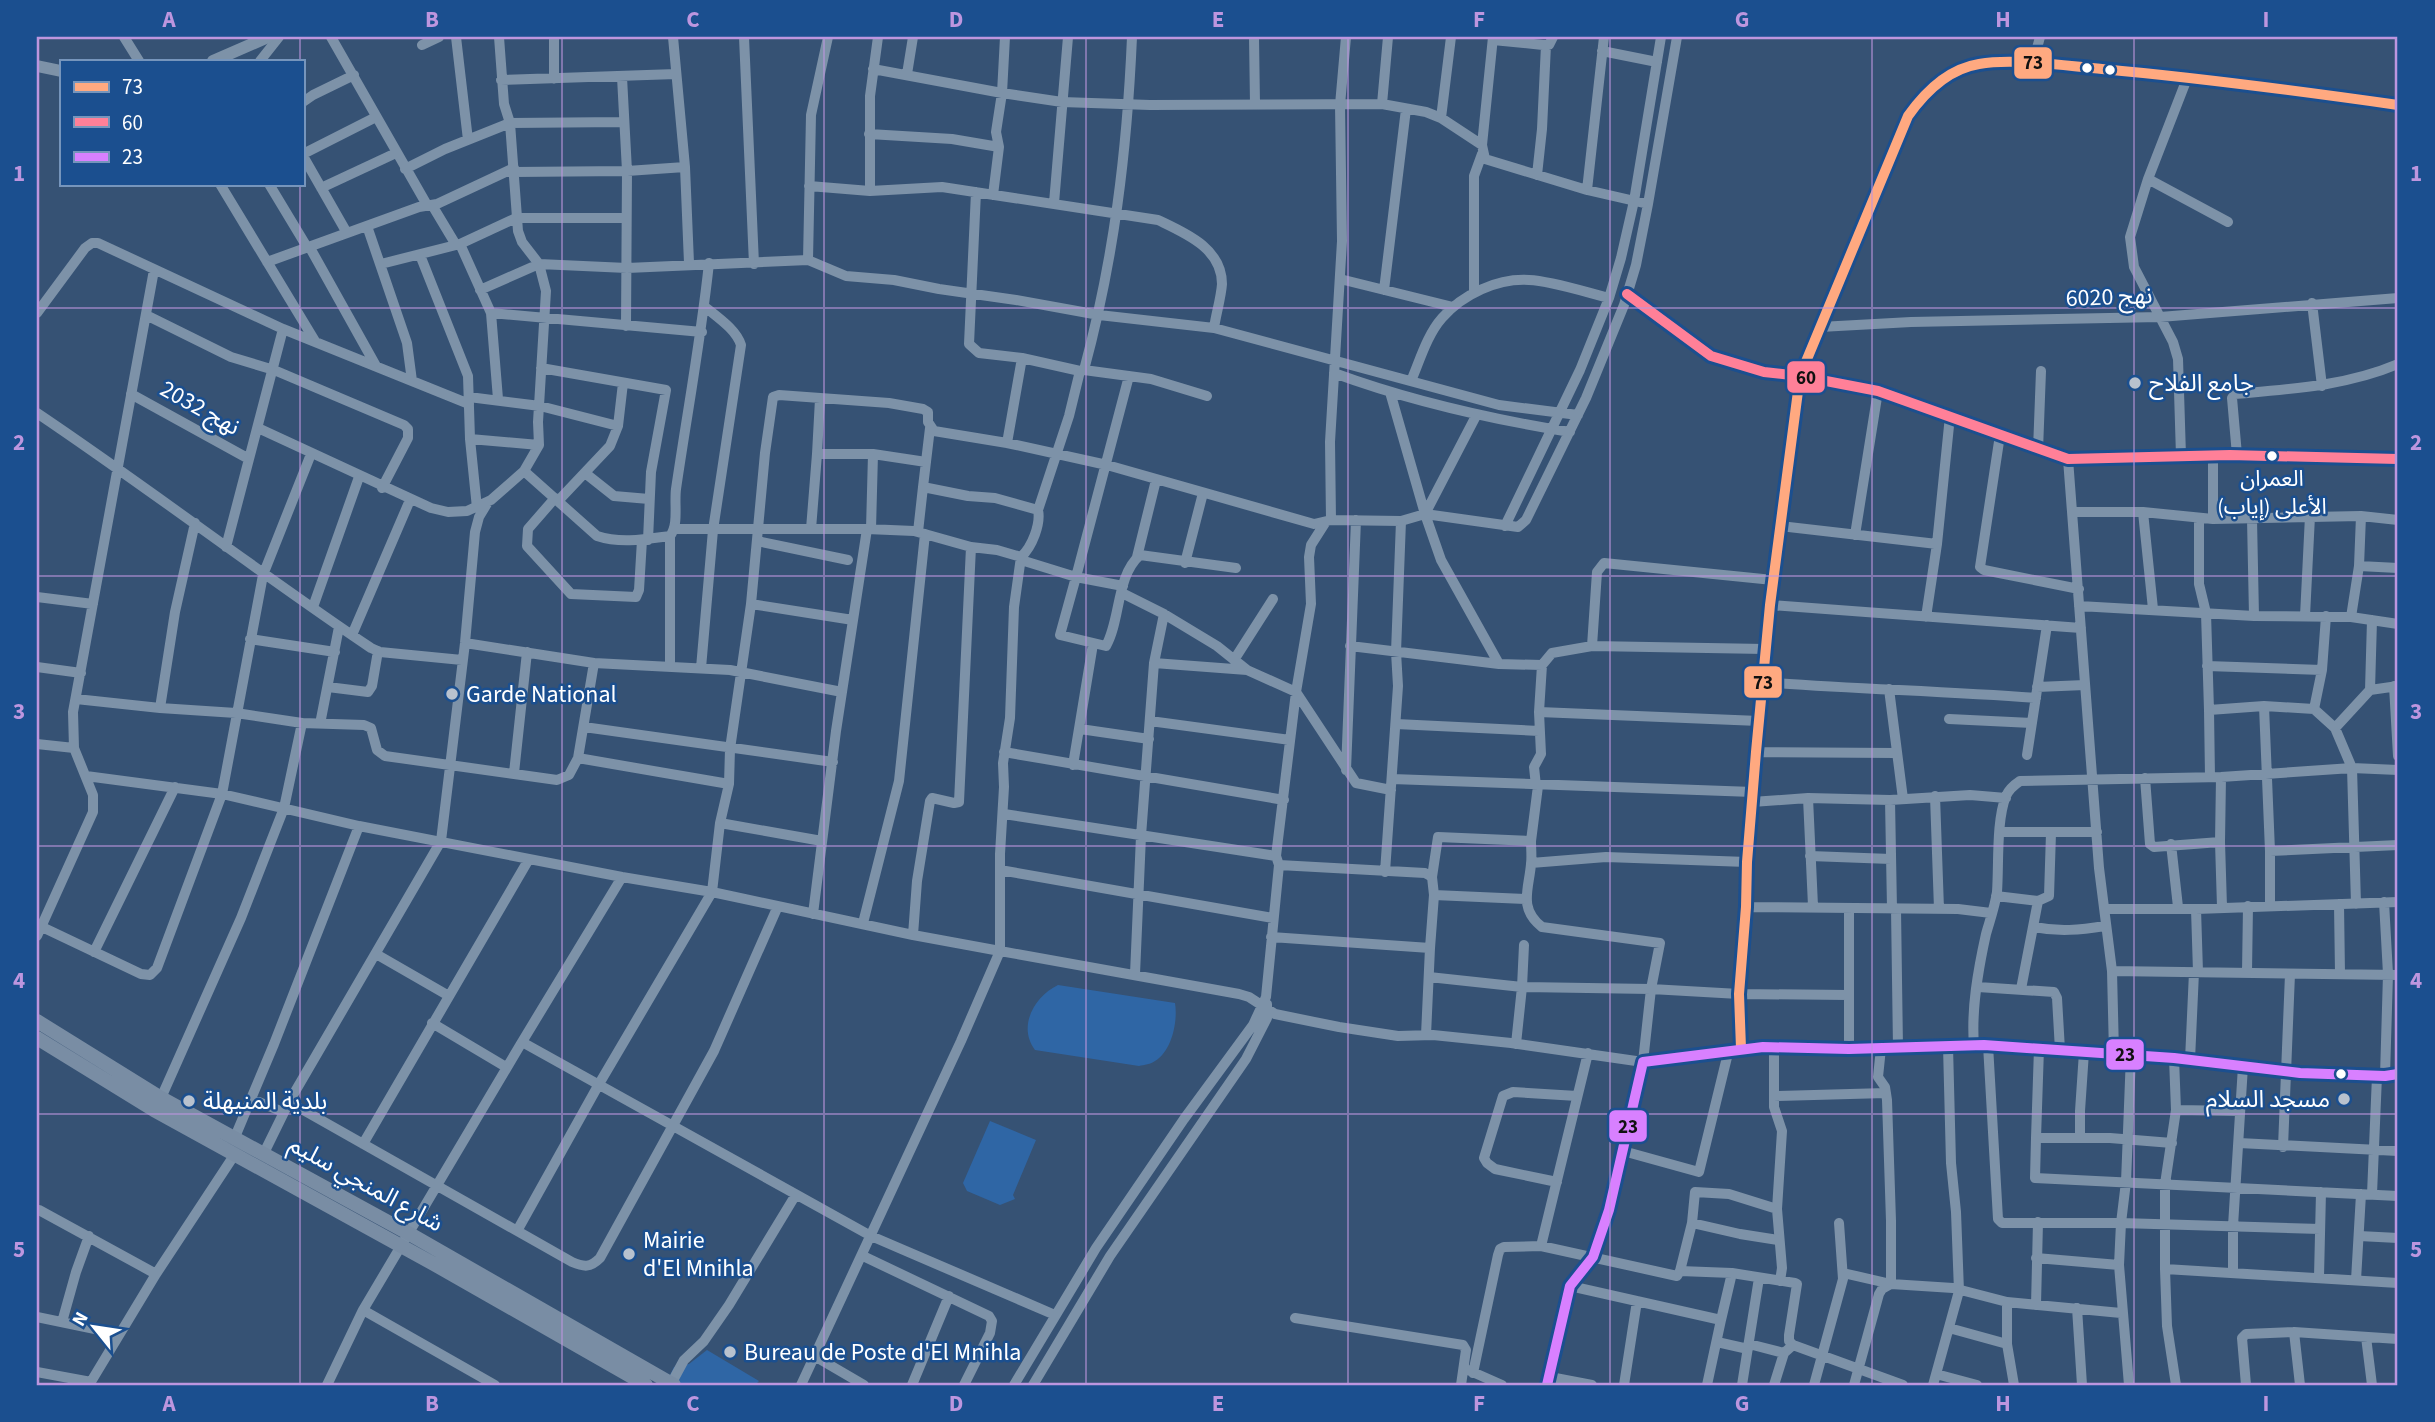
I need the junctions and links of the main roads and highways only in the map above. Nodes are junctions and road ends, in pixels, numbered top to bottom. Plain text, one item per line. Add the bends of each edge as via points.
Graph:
1 (37, 1021) edge
2 (37, 1038) edge
3 (404, 1239) junction
4 (646, 1385) edge
5 (673, 1385) edge

1 - 3 main road, شارع المنجي سليم
2 - 3 main road, شارع المنجي سليم via 235,1154
3 - 4 main road, شارع المنجي سليم
3 - 5 main road, شارع المنجي سليم

